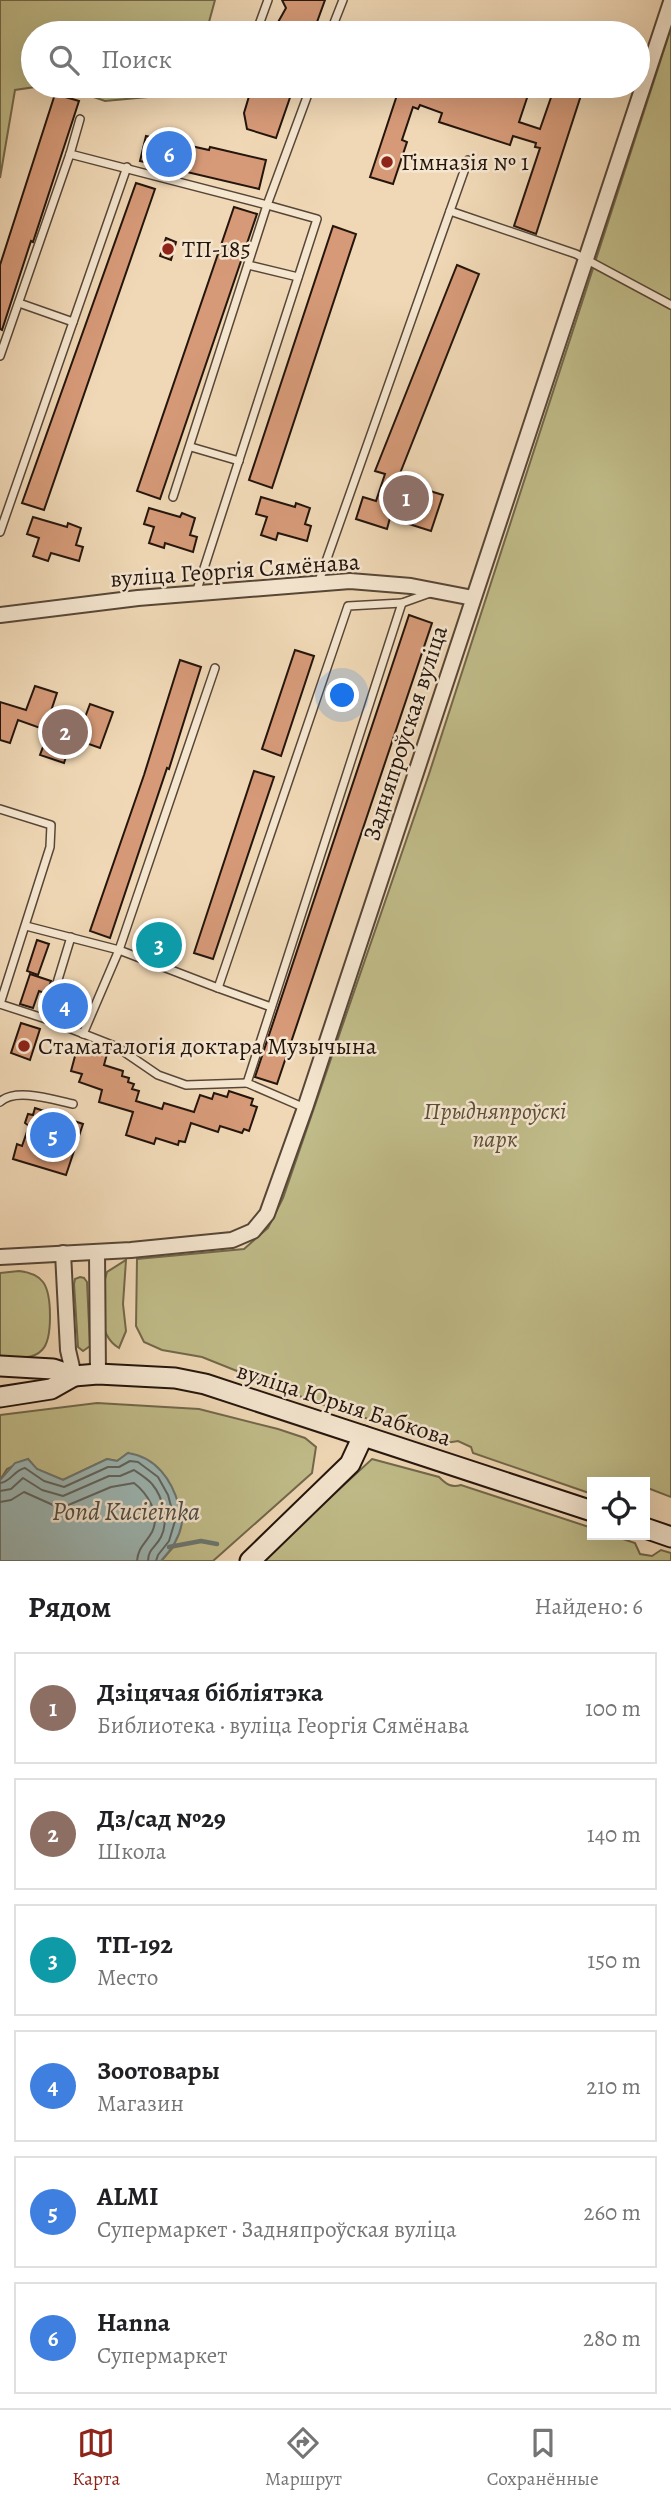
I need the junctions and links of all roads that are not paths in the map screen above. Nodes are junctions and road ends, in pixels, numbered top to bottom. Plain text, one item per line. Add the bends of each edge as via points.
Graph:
1 (268, 0) edge
2 (343, 0) edge
3 (671, 2) edge
4 (260, 21) edge
5 (335, 21) edge
6 (650, 65) edge
7 (307, 98) edge
8 (639, 98) edge
9 (80, 119) dead end
10 (70, 154) junction
11 (468, 160) dead end
12 (127, 167) junction
13 (267, 205) junction
14 (450, 211) junction
15 (586, 258) junction
16 (248, 265) junction
17 (298, 277) junction
18 (19, 303) junction
19 (671, 305) edge
20 (73, 321) junction
21 (0, 356) edge
22 (191, 447) junction
23 (239, 461) junction
24 (173, 497) dead end
25 (4, 509) edge
26 (0, 532) edge
27 (318, 583) junction
28 (439, 590) junction
29 (196, 593) junction
30 (473, 598) junction
31 (402, 603) junction
32 (0, 615) edge
33 (215, 668) dead end
34 (0, 809) edge
35 (26, 926) junction
36 (71, 937) junction
37 (119, 950) junction
38 (218, 988) junction
39 (0, 1004) edge
40 (271, 1007) junction
41 (46, 1019) junction
42 (83, 1034) junction
43 (247, 1083) junction
44 (0, 1102) edge
45 (73, 1104) dead end
46 (305, 1108) junction
47 (97, 1252) junction
48 (63, 1253) junction
49 (0, 1257) edge
50 (0, 1366) edge
51 (98, 1374) junction
52 (74, 1376) junction
53 (0, 1397) edge
54 (363, 1436) junction
55 (587, 1509) edge
56 (650, 1530) edge
57 (669, 1536) edge
58 (250, 1561) edge

1 - 4 lane
2 - 5 lane
3 - 6 street, Задняпроўская вуліца
7 - 13 lane
8 - 15 street, Задняпроўская вуліца
9 - 10 lane
10 - 12 lane
10 - 18 lane
11 - 14 lane
12 - 13 lane
12 - 20 lane
13 - 16 lane
13 - 17 lane via 317,219
14 - 15 lane
14 - 27 lane
15 - 19 lane
15 - 30 street, Задняпроўская вуліца
16 - 17 lane
16 - 22 lane
17 - 23 lane
18 - 20 lane
18 - 21 lane
20 - 25 lane
22 - 23 lane
22 - 24 lane
23 - 29 lane
25 - 26 lane
27 - 28 street, вуліца Георгія Сямёнава via 351,581
27 - 29 street, вуліца Георгія Сямёнава
28 - 30 street, вуліца Георгія Сямёнава
28 - 31 lane
29 - 32 street, вуліца Георгія Сямёнава
30 - 46 street, Задняпроўская вуліца
31 - 38 lane via 348,606
31 - 40 lane
33 - 37 lane
34 - 35 lane via 51,825 50,847
35 - 36 lane
35 - 39 lane
36 - 37 lane
36 - 41 lane
37 - 38 lane
37 - 42 lane
38 - 40 lane
39 - 41 lane
40 - 43 lane
41 - 42 lane
42 - 43 lane via 117,1047 158,1075 186,1086
43 - 46 lane
44 - 45 lane via 4,1097 27,1095
46 - 47 street, Задняпроўская вуліца via 267,1214 253,1231 232,1240
47 - 48 street, Задняпроўская вуліца
47 - 51 street
48 - 49 street, Задняпроўская вуліца
48 - 52 street via 68,1350
50 - 52 main road via 53,1369
51 - 52 main road, вуліца Юрыя Бабкова
51 - 54 main road, вуліца Юрыя Бабкова via 205,1384
52 - 53 main road via 51,1389
54 - 55 main road, вуліца Юрыя Бабкова
54 - 58 main road via 350,1464
56 - 57 main road

